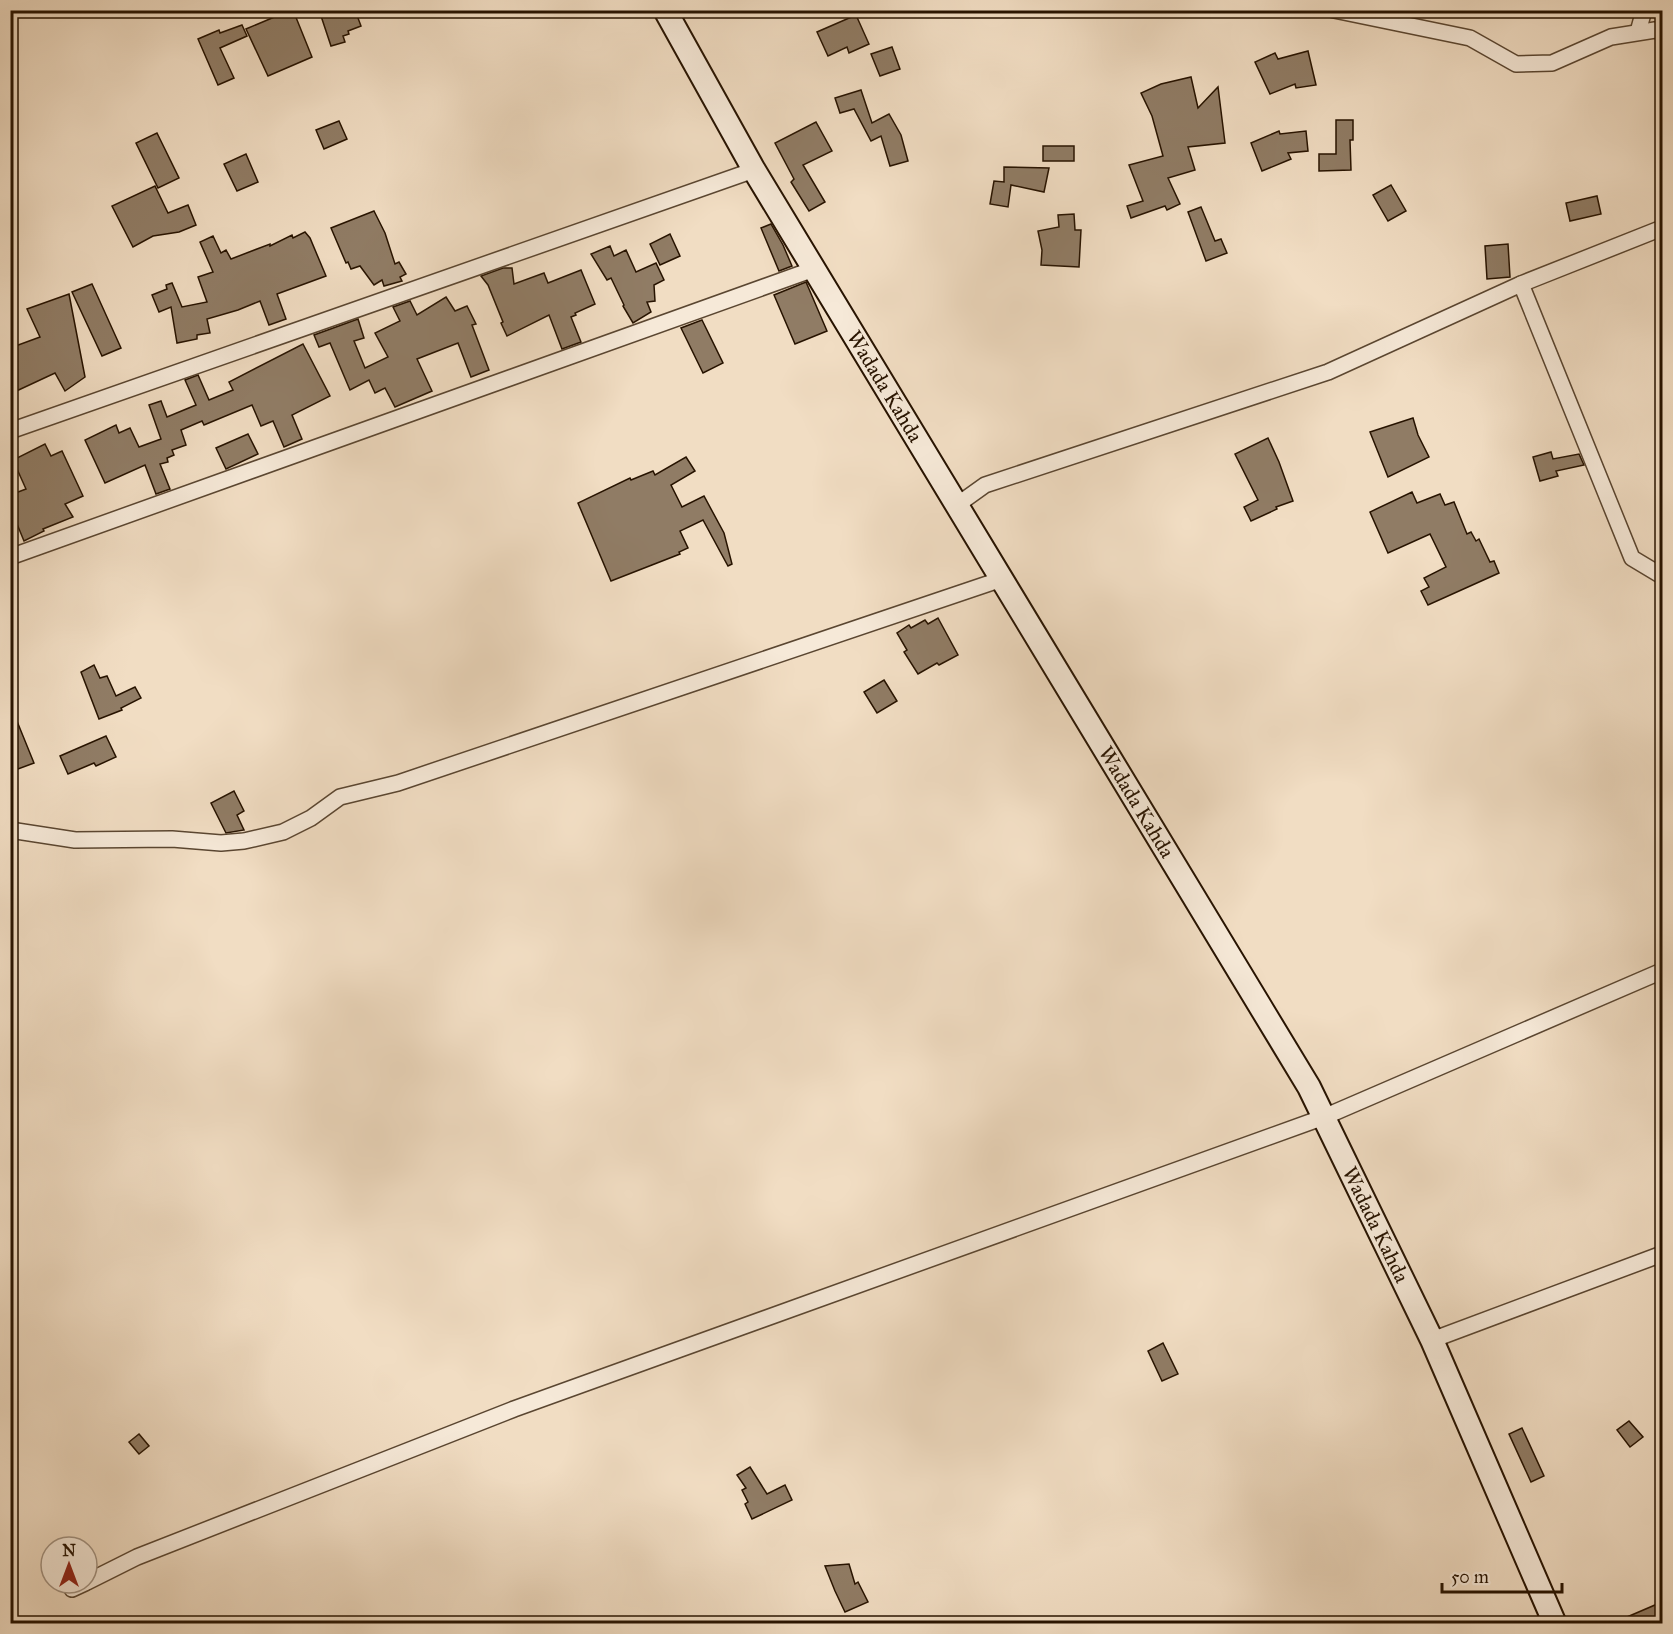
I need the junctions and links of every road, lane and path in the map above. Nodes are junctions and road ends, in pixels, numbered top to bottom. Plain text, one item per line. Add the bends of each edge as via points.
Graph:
1 (665, 10) edge
2 (1334, 10) edge
3 (1644, 10) edge
4 (1638, 32) junction
5 (1662, 32) edge
6 (754, 170) junction
7 (1662, 228) edge
8 (814, 269) junction
9 (1521, 284) junction
10 (10, 431) edge
11 (957, 505) junction
12 (10, 557) edge
13 (1662, 576) edge
14 (1002, 579) junction
15 (10, 831) edge
16 (1662, 971) edge
17 (1324, 1117) junction
18 (1662, 1254) edge
19 (1432, 1340) junction
20 (99, 1576) edge
21 (1555, 1623) edge

1 - 6 main road, Wadada Kahda
2 - 4 street via 1470,38 1516,64 1552,63 1611,37
3 - 4 street
4 - 5 street
6 - 8 main road, Wadada Kahda
6 - 10 street
7 - 9 street
8 - 11 main road, Wadada Kahda
8 - 12 street
9 - 11 street via 1328,372 985,485
9 - 13 street via 1632,558
11 - 14 main road, Wadada Kahda
14 - 15 street via 398,783 340,797 283,832 221,843 75,840
14 - 17 main road, Wadada Kahda
16 - 17 street
17 - 19 main road, Wadada Kahda
17 - 20 street via 514,1409 137,1557
18 - 19 street
19 - 21 main road, Wadada Kahda

